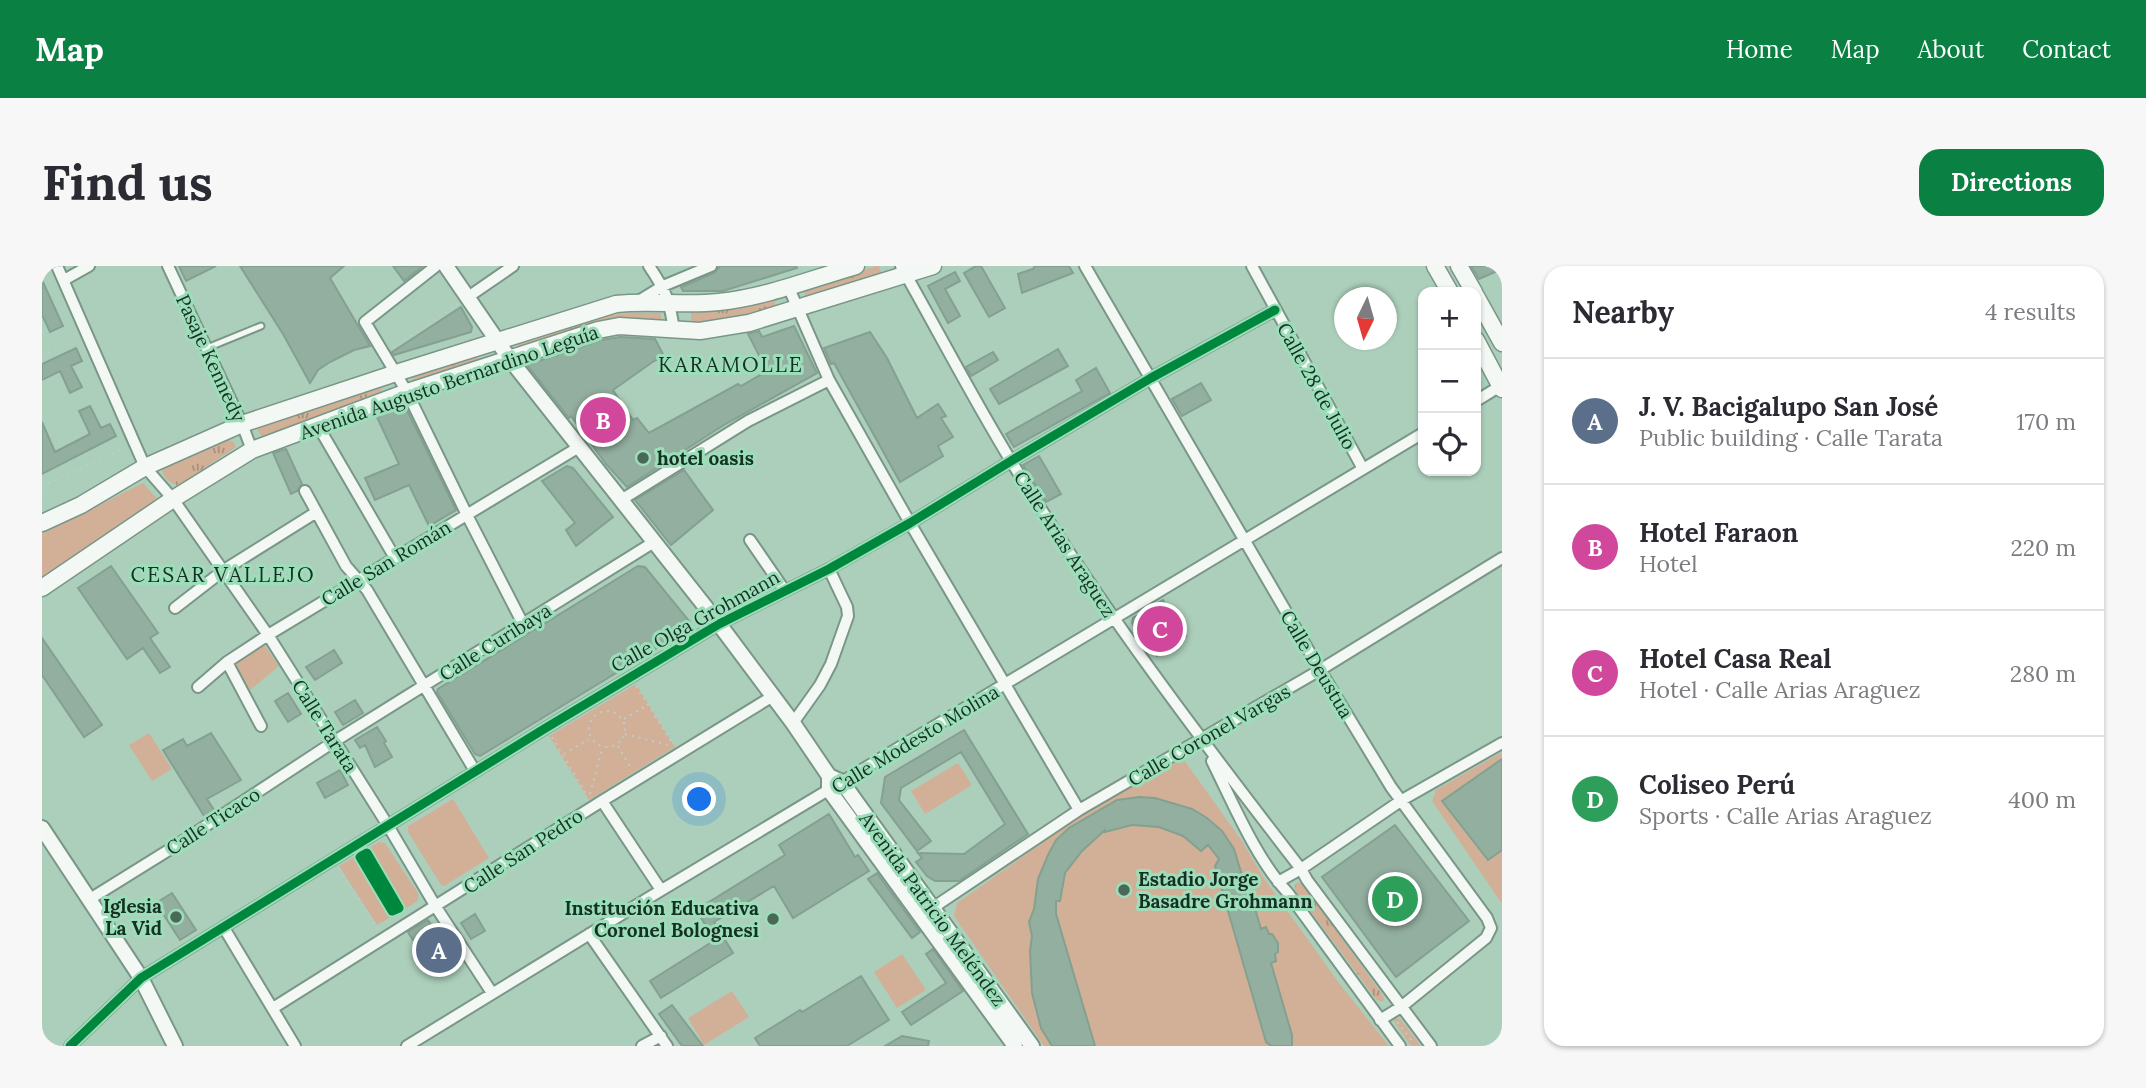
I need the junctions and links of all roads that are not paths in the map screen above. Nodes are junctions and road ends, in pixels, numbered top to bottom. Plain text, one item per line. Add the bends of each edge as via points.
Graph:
1 (57, 266) edge
2 (89, 266) edge
3 (168, 266) edge
4 (436, 266) edge
5 (446, 266) edge
6 (513, 266) edge
7 (649, 266) edge
8 (711, 266) edge
9 (856, 266) edge
10 (933, 266) edge
11 (1085, 266) edge
12 (1252, 266) edge
13 (1435, 266) edge
14 (1459, 266) edge
15 (904, 270) edge
16 (64, 280) junction
17 (663, 286) junction
18 (788, 286) junction
19 (1447, 287) edge
20 (1470, 287) edge
21 (468, 298) junction
22 (637, 302) junction
23 (670, 302) junction
24 (797, 307) junction
25 (1481, 307) edge
26 (1275, 310) junction
27 (261, 326) dead end
28 (674, 331) junction
29 (498, 342) junction
30 (1502, 343) edge
31 (206, 348) junction
32 (1481, 349) edge
33 (509, 358) junction
34 (396, 373) junction
35 (1151, 378) junction
36 (829, 380) junction
37 (1502, 386) edge
38 (407, 392) junction
39 (1481, 398) edge
40 (242, 424) junction
41 (318, 426) junction
42 (1418, 436) edge
43 (579, 447) junction
44 (251, 450) junction
45 (1011, 461) junction
46 (145, 467) junction
47 (1363, 469) junction
48 (305, 491) dead end
49 (173, 499) junction
50 (621, 500) junction
51 (315, 513) junction
52 (467, 515) junction
53 (42, 523) edge
54 (910, 523) junction
55 (750, 540) dead end
56 (1244, 540) junction
57 (654, 542) junction
58 (395, 558) junction
59 (1502, 558) edge
60 (829, 569) junction
61 (224, 570) junction
62 (358, 580) junction
63 (42, 588) edge
64 (785, 591) junction
65 (175, 608) dead end
66 (1113, 618) junction
67 (523, 624) junction
68 (719, 624) junction
69 (268, 635) junction
70 (227, 662) junction
71 (1320, 670) junction
72 (1006, 684) junction
73 (424, 685) junction
74 (198, 687) dead end
75 (773, 696) junction
76 (793, 723) junction
77 (261, 726) dead end
78 (1201, 740) junction
79 (335, 741) junction
80 (1502, 743) edge
81 (475, 771) junction
82 (833, 783) junction
83 (1402, 800) junction
84 (601, 801) junction
85 (1079, 810) junction
86 (387, 824) junction
87 (42, 828) edge
88 (1301, 869) junction
89 (1278, 882) junction
90 (661, 890) junction
91 (90, 898) junction
92 (436, 907) junction
93 (933, 908) junction
94 (919, 916) junction
95 (224, 928) junction
96 (589, 934) junction
97 (956, 940) junction
98 (943, 948) junction
99 (141, 978) junction
100 (492, 993) junction
101 (1401, 1007) junction
102 (273, 1008) junction
103 (1380, 1020) junction
104 (664, 1041) edge
105 (70, 1046) edge
106 (175, 1046) edge
107 (295, 1046) edge
108 (407, 1046) edge
109 (642, 1046) edge
110 (1015, 1046) edge
111 (1032, 1046) edge
112 (1400, 1046) edge
113 (1431, 1046) edge

1 - 16 street, Calle Tarata
2 - 16 street
3 - 31 street, Pasaje Kennedy
4 - 34 street via 365,322
5 - 21 street, Avenida Patricio Meléndez
6 - 21 street
7 - 17 street
8 - 17 street
9 - 18 main road, Avenida Augusto Bernardino Leguía
10 - 15 main road, Avenida Augusto Bernardino Leguía
11 - 35 street, Calle Deustua
12 - 26 street, Calle 28 de Julio
13 - 19 main road
14 - 20 main road
15 - 24 main road, Avenida Augusto Bernardino Leguía
15 - 45 street, Calle Arias Araguez
16 - 46 street, Calle Tarata
17 - 22 street
17 - 23 street
18 - 23 main road, Avenida Augusto Bernardino Leguía via 745,299
18 - 24 street
21 - 29 street, Avenida Patricio Meléndez
22 - 23 main road, Avenida Augusto Bernardino Leguía
22 - 29 main road, Avenida Augusto Bernardino Leguía via 605,307
23 - 28 street
24 - 28 main road, Avenida Augusto Bernardino Leguía via 729,327
24 - 36 street
25 - 30 main road
26 - 35 street, Calle Olga Grohmann
26 - 47 street, Calle 28 de Julio
27 - 31 lane
28 - 33 main road, Avenida Augusto Bernardino Leguía via 619,326
29 - 33 street, Avenida Patricio Meléndez
29 - 34 main road, Avenida Augusto Bernardino Leguía
31 - 40 street, Pasaje Kennedy
32 - 37 main road
33 - 38 main road, Avenida Augusto Bernardino Leguía
33 - 43 street, Avenida Patricio Meléndez
34 - 38 street
34 - 40 main road, Avenida Augusto Bernardino Leguía
35 - 45 street, Calle Olga Grohmann
35 - 56 street, Calle Deustua
36 - 50 street via 748,421
36 - 54 street
37 - 39 street
38 - 41 main road, Avenida Augusto Bernardino Leguía
38 - 52 street
40 - 44 street, Pasaje Kennedy
40 - 46 main road, Avenida Augusto Bernardino Leguía
41 - 44 main road, Avenida Augusto Bernardino Leguía
41 - 58 street
42 - 47 street, Calle Modesto Molina
43 - 50 street, Avenida Patricio Meléndez
43 - 52 street, Calle San Román
44 - 49 main road, Avenida Augusto Bernardino Leguía
45 - 54 street, Calle Olga Grohmann
45 - 66 street, Calle Arias Araguez
46 - 49 street, Calle Tarata
46 - 53 main road, Avenida Augusto Bernardino Leguía
47 - 56 street, Calle Modesto Molina
48 - 51 street
49 - 61 street, Calle Tarata
49 - 63 main road, Avenida Augusto Bernardino Leguía
50 - 57 street, Avenida Patricio Meléndez
51 - 61 street
51 - 62 street
52 - 58 street, Calle San Román
52 - 67 street
54 - 60 street, Calle Olga Grohmann
54 - 72 street
55 - 64 street
56 - 66 street, Calle Modesto Molina
56 - 71 street, Calle Deustua
57 - 67 street, Calle Curibaya
57 - 68 street, Avenida Patricio Meléndez
58 - 62 street, Calle San Román
59 - 71 street, Calle Coronel Vargas
60 - 64 street, Calle Olga Grohmann
60 - 76 street via 848,616 820,685
61 - 65 street
61 - 69 street, Calle Tarata
62 - 69 street, Calle San Román
62 - 73 street
64 - 68 street, Calle Olga Grohmann
66 - 72 street, Calle Modesto Molina
66 - 78 street, Calle Arias Araguez
67 - 73 street, Calle Curibaya
68 - 75 street, Avenida Patricio Meléndez
68 - 81 street, Calle Olga Grohmann
69 - 70 street, Calle San Román
69 - 79 street, Calle Tarata
70 - 74 street, Calle San Román
70 - 77 street
71 - 78 street, Calle Coronel Vargas
71 - 83 street, Calle Deustua
72 - 82 street, Calle Modesto Molina
72 - 85 street
73 - 79 street, Calle Curibaya
73 - 81 street
75 - 76 street, Avenida Patricio Meléndez
75 - 84 street, Calle San Pedro
76 - 82 street, Avenida Patricio Meléndez
78 - 85 street, Calle Coronel Vargas
78 - 88 street, Calle Arias Araguez
78 - 89 street, Calle Arias Araguez
79 - 86 street, Calle Tarata
79 - 91 street, Calle Ticaco
80 - 83 street
81 - 86 street, Calle Olga Grohmann
82 - 90 street, Calle Modesto Molina
82 - 93 street, Avenida Patricio Meléndez
82 - 94 street, Avenida Patricio Meléndez
83 - 88 street
83 - 101 street, Calle Deustua via 1491,928 1486,938
84 - 90 street
84 - 92 street, Calle San Pedro
85 - 93 street, Calle Coronel Vargas
86 - 92 street, Calle Tarata
86 - 95 street, Calle Olga Grohmann
87 - 91 street
88 - 89 street
88 - 101 street, Calle Arias Araguez
89 - 103 street, Calle Arias Araguez
90 - 96 street, Calle Modesto Molina
91 - 99 street
92 - 100 street, Calle Tarata
92 - 102 street, Calle San Pedro
93 - 94 street, Calle Coronel Vargas
93 - 97 street, Avenida Patricio Meléndez
94 - 98 street, Avenida Patricio Meléndez
95 - 99 street, Calle Olga Grohmann
95 - 102 street
96 - 100 street, Calle Modesto Molina
96 - 104 street
97 - 98 street
97 - 111 street, Avenida Patricio Meléndez
98 - 110 street, Avenida Patricio Meléndez
99 - 105 street, Calle Olga Grohmann
99 - 106 street
100 - 108 street, Calle Modesto Molina
101 - 103 street, Calle Deustua
101 - 113 street, Calle Arias Araguez
102 - 107 street
103 - 112 street, Calle Arias Araguez
104 - 109 street

